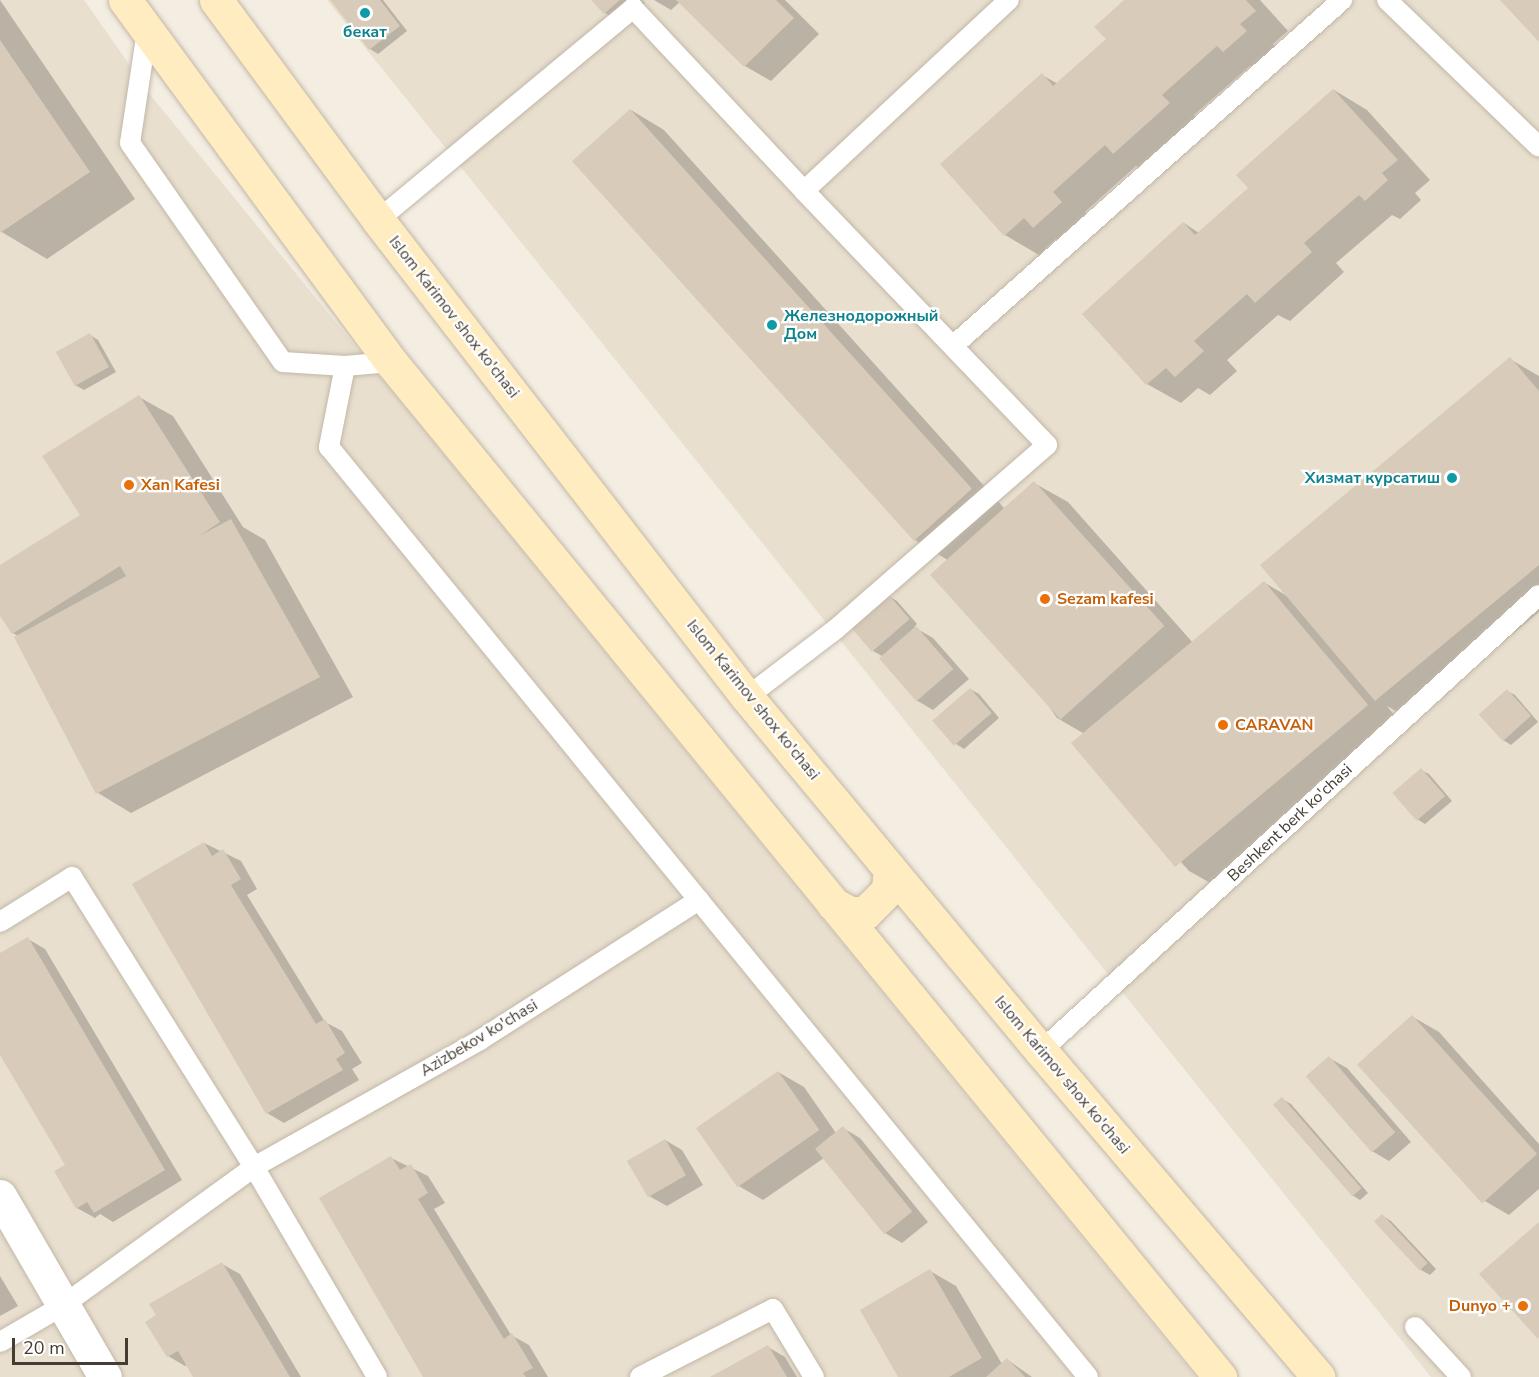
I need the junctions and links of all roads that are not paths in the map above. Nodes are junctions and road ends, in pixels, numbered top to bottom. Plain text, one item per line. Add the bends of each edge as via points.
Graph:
1 (124, 0) edge
2 (216, 0) edge
3 (1009, 0) edge
4 (1342, 0) edge
5 (1388, 0) edge
6 (147, 31) junction
7 (1539, 147) edge
8 (804, 191) junction
9 (378, 220) junction
10 (952, 346) junction
11 (391, 362) junction
12 (345, 366) junction
13 (1539, 594) edge
14 (747, 697) junction
15 (890, 869) junction
16 (699, 900) junction
17 (833, 904) junction
18 (0, 922) edge
19 (1041, 1051) junction
20 (254, 1167) junction
21 (0, 1196) edge
22 (62, 1306) junction
23 (1415, 1327) dead end
24 (0, 1342) edge
25 (105, 1377) edge
26 (377, 1377) edge
27 (640, 1377) edge
28 (814, 1377) edge
29 (1088, 1377) edge
30 (1220, 1377) edge
31 (1318, 1377) edge
32 (1461, 1377) edge

1 - 6 main road
2 - 9 main road, Islom Karimov shox ko'chasi
3 - 8 lane
4 - 10 lane
5 - 7 lane
6 - 11 main road
6 - 12 lane via 130,143 283,362
8 - 9 lane via 633,8
8 - 10 lane
9 - 14 main road, Islom Karimov shox ko'chasi
10 - 14 lane via 1047,445 836,629
11 - 12 lane
11 - 17 main road
12 - 16 lane via 329,447
13 - 19 lane, Beshkent berk ko'chasi
14 - 15 main road, Islom Karimov shox ko'chasi
15 - 17 main road via 888,890 865,913 851,913
15 - 19 main road, Islom Karimov shox ko'chasi
16 - 20 lane, Azizbekov ko'chasi via 480,1040
16 - 29 lane
17 - 30 main road
18 - 20 lane via 72,877
19 - 31 main road, Islom Karimov shox ko'chasi
20 - 22 lane, Azizbekov ko'chasi
20 - 26 lane
21 - 22 street
22 - 24 lane, Azizbekov ko'chasi
22 - 25 street
23 - 32 lane
27 - 28 lane via 773,1309

